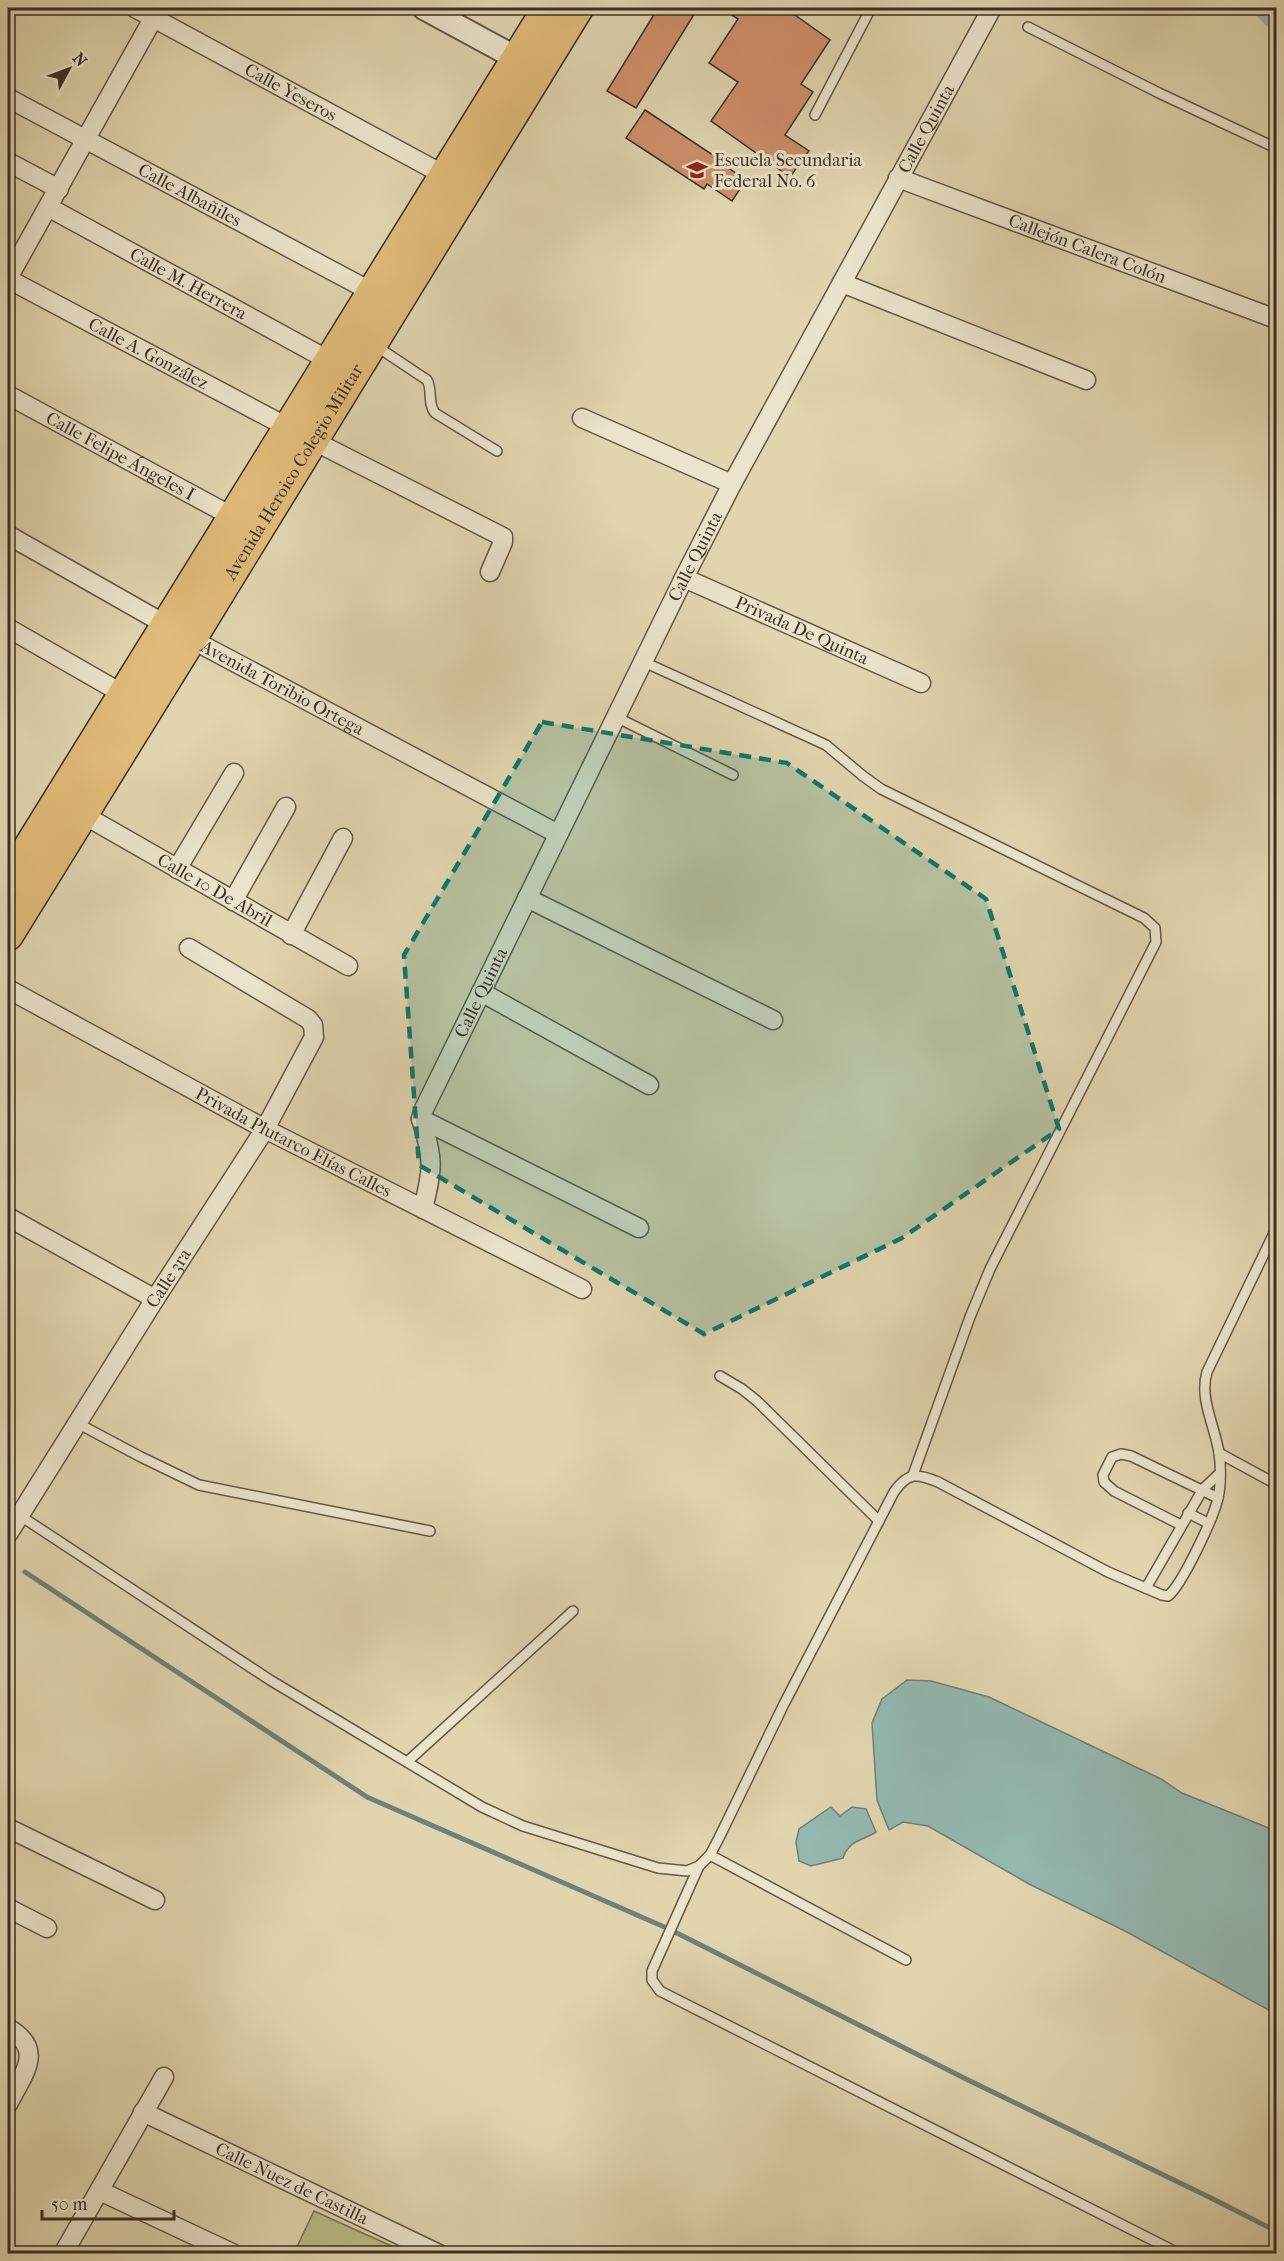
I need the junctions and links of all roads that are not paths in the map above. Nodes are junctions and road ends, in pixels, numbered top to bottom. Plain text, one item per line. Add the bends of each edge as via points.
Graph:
1 (135, 8) edge
2 (424, 8) edge
3 (871, 8) edge
4 (992, 8) edge
5 (558, 10) edge
6 (156, 12) edge
7 (1028, 27) dead end
8 (528, 65) junction
9 (8, 99) edge
10 (815, 115) dead end
11 (86, 141) junction
12 (1276, 148) edge
13 (8, 162) edge
14 (446, 176) junction
15 (898, 178) junction
16 (59, 189) junction
17 (48, 207) junction
18 (9, 273) edge
19 (842, 283) junction
20 (372, 292) junction
21 (1276, 320) edge
22 (372, 343) junction
23 (330, 361) junction
24 (1086, 380) dead end
25 (8, 395) edge
26 (582, 418) dead end
27 (300, 434) junction
28 (497, 451) dead end
29 (732, 484) junction
30 (233, 517) junction
31 (8, 535) edge
32 (490, 572) dead end
33 (684, 578) junction
34 (8, 628) edge
35 (179, 632) junction
36 (644, 662) junction
37 (921, 683) dead end
38 (123, 694) junction
39 (616, 717) junction
40 (234, 773) dead end
41 (733, 775) dead end
42 (286, 807) dead end
43 (82, 814) junction
44 (558, 834) junction
45 (343, 838) dead end
46 (177, 869) junction
47 (8, 881) edge
48 (527, 898) junction
49 (233, 902) junction
50 (8, 935) edge
51 (291, 935) junction
52 (189, 948) dead end
53 (348, 966) dead end
54 (8, 989) edge
55 (480, 992) junction
56 (773, 1020) dead end
57 (649, 1085) dead end
58 (421, 1119) junction
59 (265, 1129) junction
60 (423, 1209) junction
61 (8, 1217) edge
62 (639, 1228) dead end
63 (1276, 1229) edge
64 (582, 1289) dead end
65 (154, 1299) junction
66 (720, 1376) dead end
67 (77, 1423) junction
68 (1219, 1453) junction
69 (1219, 1474) junction
70 (913, 1476) junction
71 (1276, 1484) edge
72 (1203, 1489) junction
73 (1218, 1498) junction
74 (1188, 1513) junction
75 (20, 1515) junction
76 (879, 1521) junction
77 (1208, 1523) junction
78 (1181, 1525) junction
79 (430, 1531) dead end
80 (8, 1534) edge
81 (1146, 1588) junction
82 (573, 1611) dead end
83 (407, 1762) junction
84 (8, 1828) edge
85 (710, 1855) junction
86 (699, 1866) junction
87 (155, 1900) dead end
88 (8, 1908) edge
89 (47, 1928) dead end
90 (906, 1960) dead end
91 (8, 2028) edge
92 (164, 2077) dead end
93 (8, 2104) edge
94 (143, 2112) junction
95 (100, 2191) junction
96 (63, 2253) edge
97 (234, 2253) edge
98 (439, 2253) edge
99 (1180, 2253) edge

1 - 6 street, Calle Yeseros
2 - 8 street
3 - 10 lane
4 - 15 street, Calle Quinta
5 - 8 main road, Avenida Heroico Colegio Militar
6 - 11 street
6 - 14 street, Calle Yeseros
7 - 12 lane
8 - 14 main road, Avenida Heroico Colegio Militar
8 - 22 main road, Avenida Heroico Colegio Militar
9 - 11 street, Calle Albañiles
11 - 16 street
11 - 20 street, Calle Albañiles
13 - 16 street
14 - 20 main road, Avenida Heroico Colegio Militar
15 - 19 street, Calle Quinta
15 - 21 street, Callejón Calera Colón
16 - 17 street
17 - 18 street
17 - 23 street, Calle M. Herrera
18 - 27 street, Calle A. González
19 - 24 street
19 - 29 street, Calle Quinta
20 - 23 main road, Avenida Heroico Colegio Militar
22 - 27 main road, Avenida Heroico Colegio Militar
22 - 28 lane via 427,380 430,405 438,416
23 - 27 main road, Avenida Heroico Colegio Militar
25 - 30 street, Calle Felipe Ángeles I
26 - 29 street
27 - 30 main road, Avenida Heroico Colegio Militar
27 - 32 street, Calle A. González via 503,537
27 - 35 main road, Avenida Heroico Colegio Militar
29 - 33 street, Calle Quinta
30 - 35 main road, Avenida Heroico Colegio Militar
31 - 35 street, Avenida Toribio Ortega
33 - 36 street, Calle Quinta
33 - 37 street, Privada De Quinta
34 - 38 street
35 - 38 main road, Avenida Heroico Colegio Militar
35 - 43 main road, Avenida Heroico Colegio Militar
35 - 44 street, Avenida Toribio Ortega
36 - 39 street, Calle Quinta
36 - 70 lane via 826,745 881,789 1144,918 1155,928 1156,942 990,1269
38 - 47 main road, Avenida Heroico Colegio Militar
39 - 41 lane
39 - 44 street, Calle Quinta
40 - 46 street
42 - 49 street
43 - 46 street, Calle 10 De Abril
43 - 50 main road, Avenida Heroico Colegio Militar
44 - 48 street, Calle Quinta
45 - 51 street
46 - 49 street, Calle 10 De Abril
48 - 55 street, Calle Quinta
48 - 56 street
49 - 51 street, Calle 10 De Abril
51 - 53 street, Calle 10 De Abril
52 - 59 street, Calle 3ra via 313,1025 314,1037
54 - 59 street, Privada Plutarco Elías Calles
55 - 57 street
55 - 58 street, Calle Quinta
58 - 60 street via 432,1158
58 - 62 street
59 - 60 street, Privada Plutarco Elías Calles
59 - 65 street, Calle 3ra
60 - 64 street, Privada Plutarco Elías Calles
61 - 65 street
63 - 68 lane via 1204,1382
65 - 67 street, Calle 3ra
66 - 76 lane via 757,1401
67 - 75 street, Calle 3ra
67 - 79 lane via 199,1485
68 - 69 lane
68 - 71 lane
69 - 72 lane
69 - 73 lane
70 - 76 lane via 899,1484
70 - 81 lane via 938,1482
72 - 73 lane
72 - 74 lane
72 - 78 lane via 1131,1456 1120,1454 1108,1463 1103,1475 1107,1486
73 - 77 lane
74 - 77 lane
74 - 78 lane
75 - 80 street, Calle 3ra
75 - 83 lane via 270,1680
76 - 85 lane
77 - 81 lane via 1174,1591 1168,1596
78 - 81 lane
82 - 83 lane
83 - 86 lane via 482,1807 523,1826 658,1868 687,1871
84 - 87 street
85 - 86 lane
85 - 90 lane
86 - 99 lane via 652,1971 652,1980 660,1991
88 - 89 street
91 - 93 street via 19,2035 30,2052
92 - 94 street
94 - 95 street
94 - 98 street, Calle Nuez de Castilla
95 - 96 street
95 - 97 street

